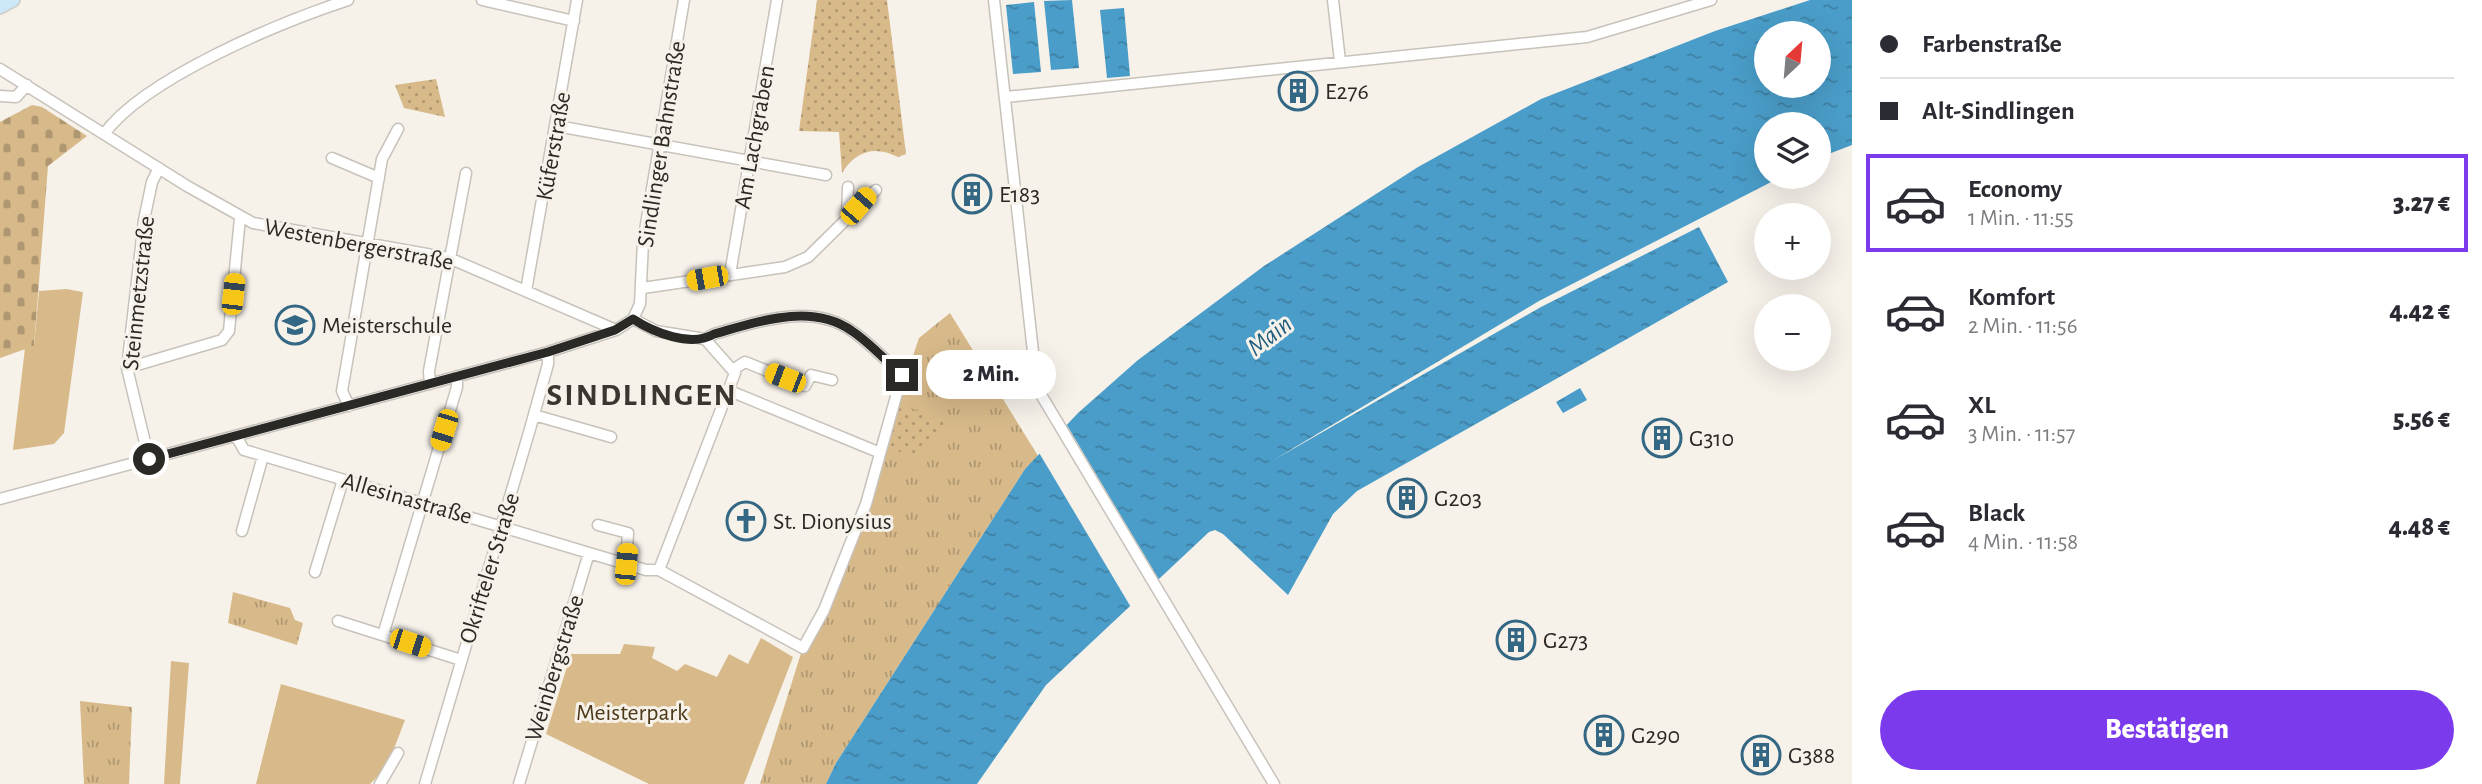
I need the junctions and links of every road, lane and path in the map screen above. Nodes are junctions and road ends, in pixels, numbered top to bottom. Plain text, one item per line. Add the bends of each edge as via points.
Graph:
1 (13, 0) edge
2 (348, 0) edge
3 (482, 0) edge
4 (577, 0) edge
5 (684, 0) edge
6 (777, 0) edge
7 (994, 0) edge
8 (1334, 0) edge
9 (1712, 0) edge
10 (1679, 5) edge
11 (0, 7) edge
12 (574, 22) junction
13 (1340, 61) junction
14 (2, 69) edge
15 (27, 85) junction
16 (0, 96) edge
17 (1006, 97) junction
18 (557, 126) junction
19 (398, 129) dead end
20 (104, 134) junction
21 (659, 144) junction
22 (332, 158) dead end
23 (750, 161) junction
24 (159, 169) junction
25 (466, 173) dead end
26 (826, 175) dead end
27 (379, 178) junction
28 (848, 187) dead end
29 (876, 190) dead end
30 (240, 218) junction
31 (846, 219) junction
32 (367, 243) junction
33 (449, 258) junction
34 (730, 274) junction
35 (643, 288) junction
36 (527, 291) junction
37 (633, 319) junction
38 (615, 330) junction
39 (705, 339) junction
40 (548, 352) junction
41 (127, 368) junction
42 (734, 369) junction
43 (457, 376) junction
44 (832, 380) dead end
45 (430, 384) junction
46 (730, 391) junction
47 (349, 406) junction
48 (534, 415) junction
49 (236, 436) junction
50 (611, 437) dead end
51 (878, 452) junction
52 (262, 456) junction
53 (149, 459) junction
54 (343, 480) junction
55 (0, 499) edge
56 (423, 503) junction
57 (598, 524) dead end
58 (502, 526) junction
59 (242, 531) dead end
60 (589, 553) junction
61 (626, 564) junction
62 (659, 570) junction
63 (315, 572) dead end
64 (338, 621) dead end
65 (383, 635) junction
66 (461, 660) junction
67 (398, 753) dead end
68 (380, 784) edge
69 (425, 784) edge
70 (519, 784) edge
71 (1274, 784) edge

1 - 11 main road
2 - 20 street via 283,23 201,63 117,116
3 - 12 street
4 - 12 street, Küferstraße
5 - 21 street, Sindlinger Bahnstraße
6 - 23 street, Am Lachgraben
7 - 17 street
8 - 13 street
9 - 10 street
10 - 13 street via 1587,37
12 - 18 street, Küferstraße
13 - 17 street
14 - 15 street, Westenbergerstraße
15 - 16 street via 16,97
15 - 20 street, Westenbergerstraße
17 - 71 street via 1037,388
18 - 21 street
18 - 36 street, Küferstraße
19 - 27 street via 382,159
20 - 24 street, Westenbergerstraße
21 - 23 street
21 - 35 street, Sindlinger Bahnstraße via 642,249
22 - 27 street
23 - 26 street
23 - 34 street, Am Lachgraben
24 - 30 street, Westenbergerstraße
24 - 41 street, Steinmetzstraße via 144,220
25 - 33 street
27 - 32 street
28 - 31 street
29 - 31 street
30 - 32 street, Westenbergerstraße
30 - 41 street via 229,331 222,341
31 - 34 street via 808,257 785,267
32 - 33 street, Westenbergerstraße
32 - 47 street via 342,391
33 - 36 street, Westenbergerstraße
33 - 45 street
34 - 35 street
35 - 37 street, Sindlinger Bahnstraße
36 - 38 street, Westenbergerstraße
37 - 38 street
37 - 39 street via 676,337
38 - 40 street
39 - 42 street
39 - 51 street via 787,316 815,317 853,331 902,375
40 - 43 street
40 - 48 street, Okrifteler Straße
41 - 53 street, Steinmetzstraße
42 - 44 street via 745,362 805,386 811,375
42 - 46 street
43 - 45 street
43 - 56 street
45 - 47 street
46 - 51 street
46 - 62 street
47 - 49 street
48 - 50 street
48 - 58 street, Okrifteler Straße
49 - 52 street, Allesinastraße via 244,450
49 - 53 street
51 - 62 street, Allesinastraße via 866,504 807,646 801,648
52 - 54 street, Allesinastraße
52 - 59 street
53 - 55 street
54 - 56 street, Allesinastraße
54 - 63 street
56 - 58 street, Allesinastraße
56 - 65 street
57 - 61 street via 628,533
58 - 60 street, Allesinastraße
58 - 66 street, Okrifteler Straße
60 - 61 street, Allesinastraße
60 - 70 street, Weinbergstraße
61 - 62 street, Allesinastraße
64 - 65 street
65 - 66 street
66 - 69 street, Okrifteler Straße
67 - 68 street

